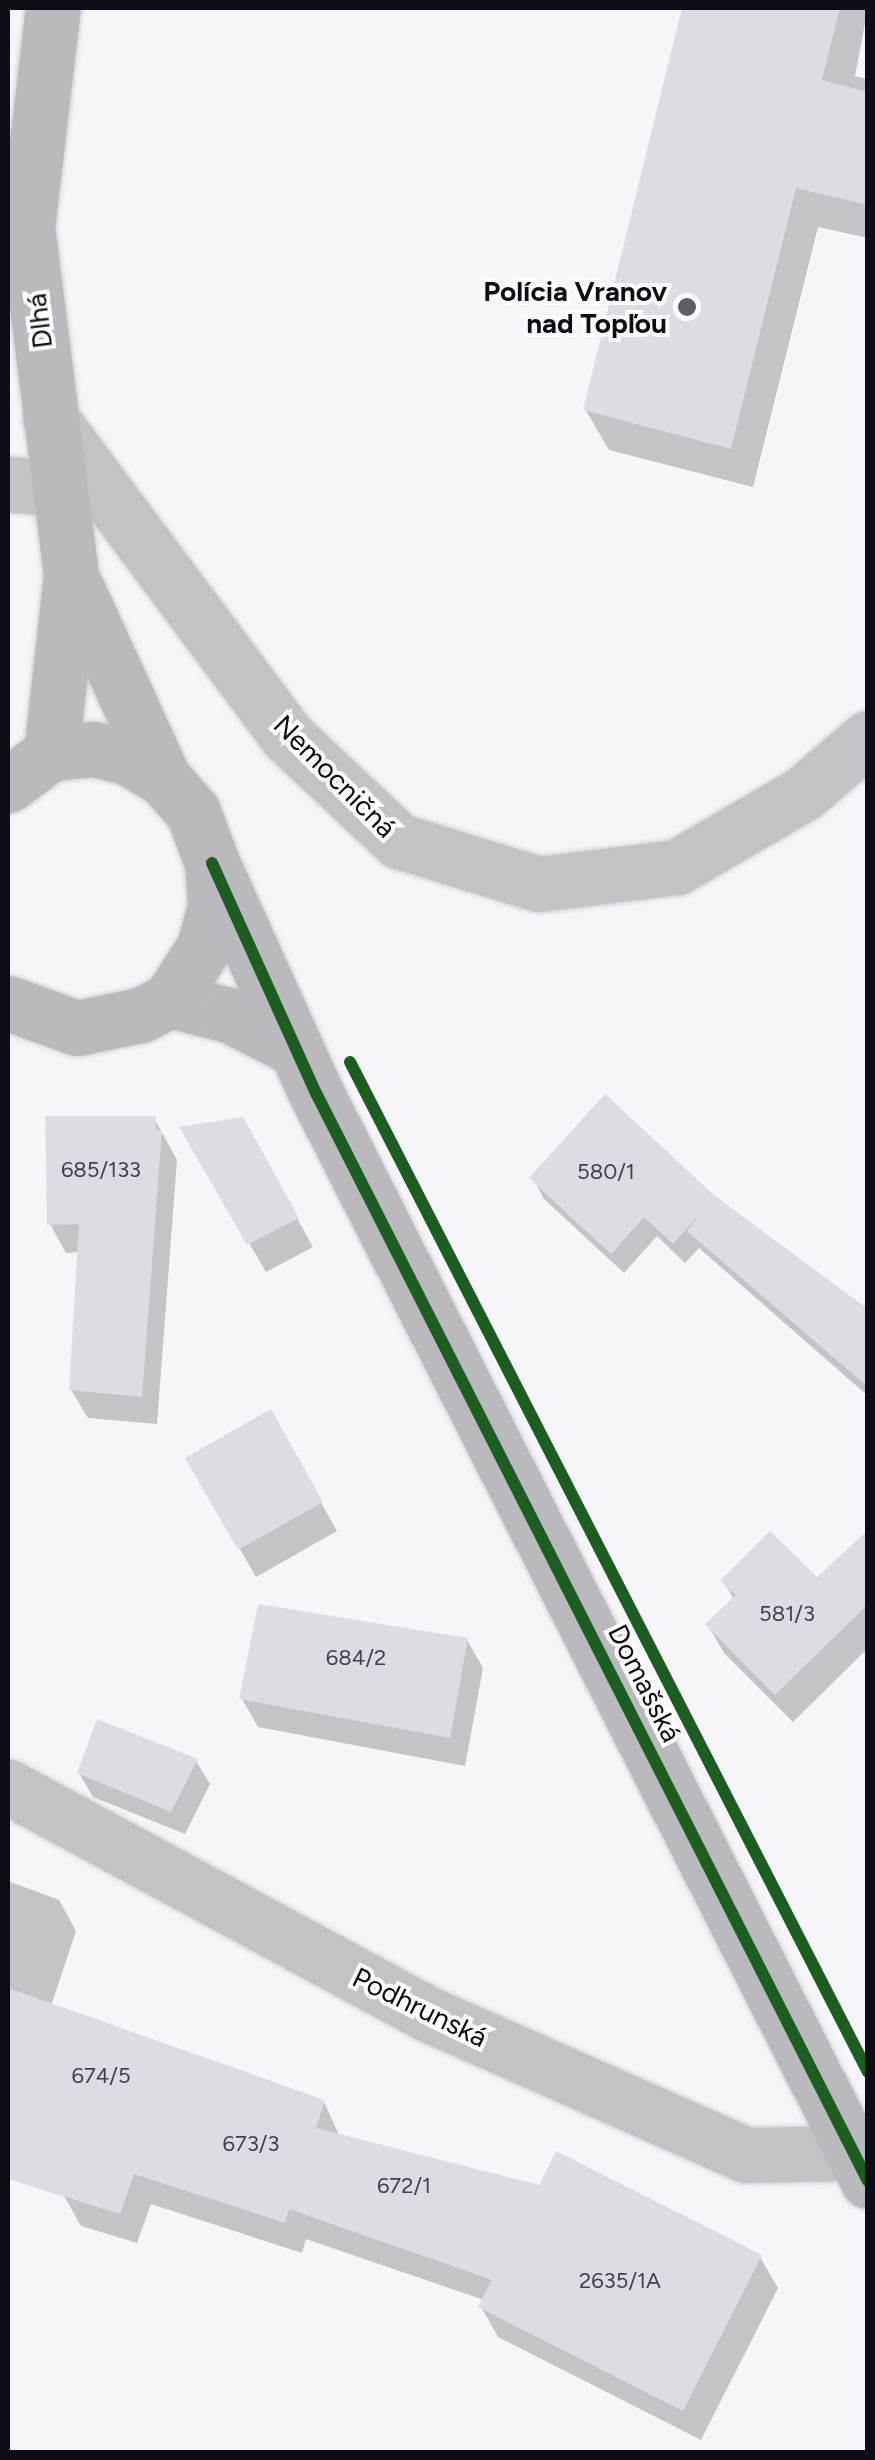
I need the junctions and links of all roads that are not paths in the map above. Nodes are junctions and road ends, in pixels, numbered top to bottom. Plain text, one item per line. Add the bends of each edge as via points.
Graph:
1 (53, 8) edge
2 (50, 418) junction
3 (8, 484) edge
4 (62, 489) junction
5 (71, 575) junction
6 (173, 590) junction
7 (868, 738) edge
8 (51, 753) junction
9 (164, 779) junction
10 (8, 786) edge
11 (212, 863) junction
12 (170, 1000) junction
13 (20, 1014) edge
14 (294, 1048) junction
15 (8, 1787) edge
16 (861, 2167) edge

1 - 2 street, Dlhá via 27,228
2 - 4 street, Dlhá
2 - 6 street
3 - 4 street
4 - 5 street, Dlhá
5 - 6 street via 90,545 114,544
5 - 8 street
5 - 9 street
6 - 7 street, Nemocničná via 287,736 400,842 539,884 677,867 804,793
8 - 9 street via 93,748 127,756
8 - 10 street
9 - 11 street, Domašská via 192,812
11 - 12 street via 215,906 204,947
11 - 14 street, Domašská
12 - 13 street via 108,1025
12 - 14 street via 229,1014
14 - 16 street, Domašská
15 - 16 street, Podhrunská via 428,2014 746,2156

